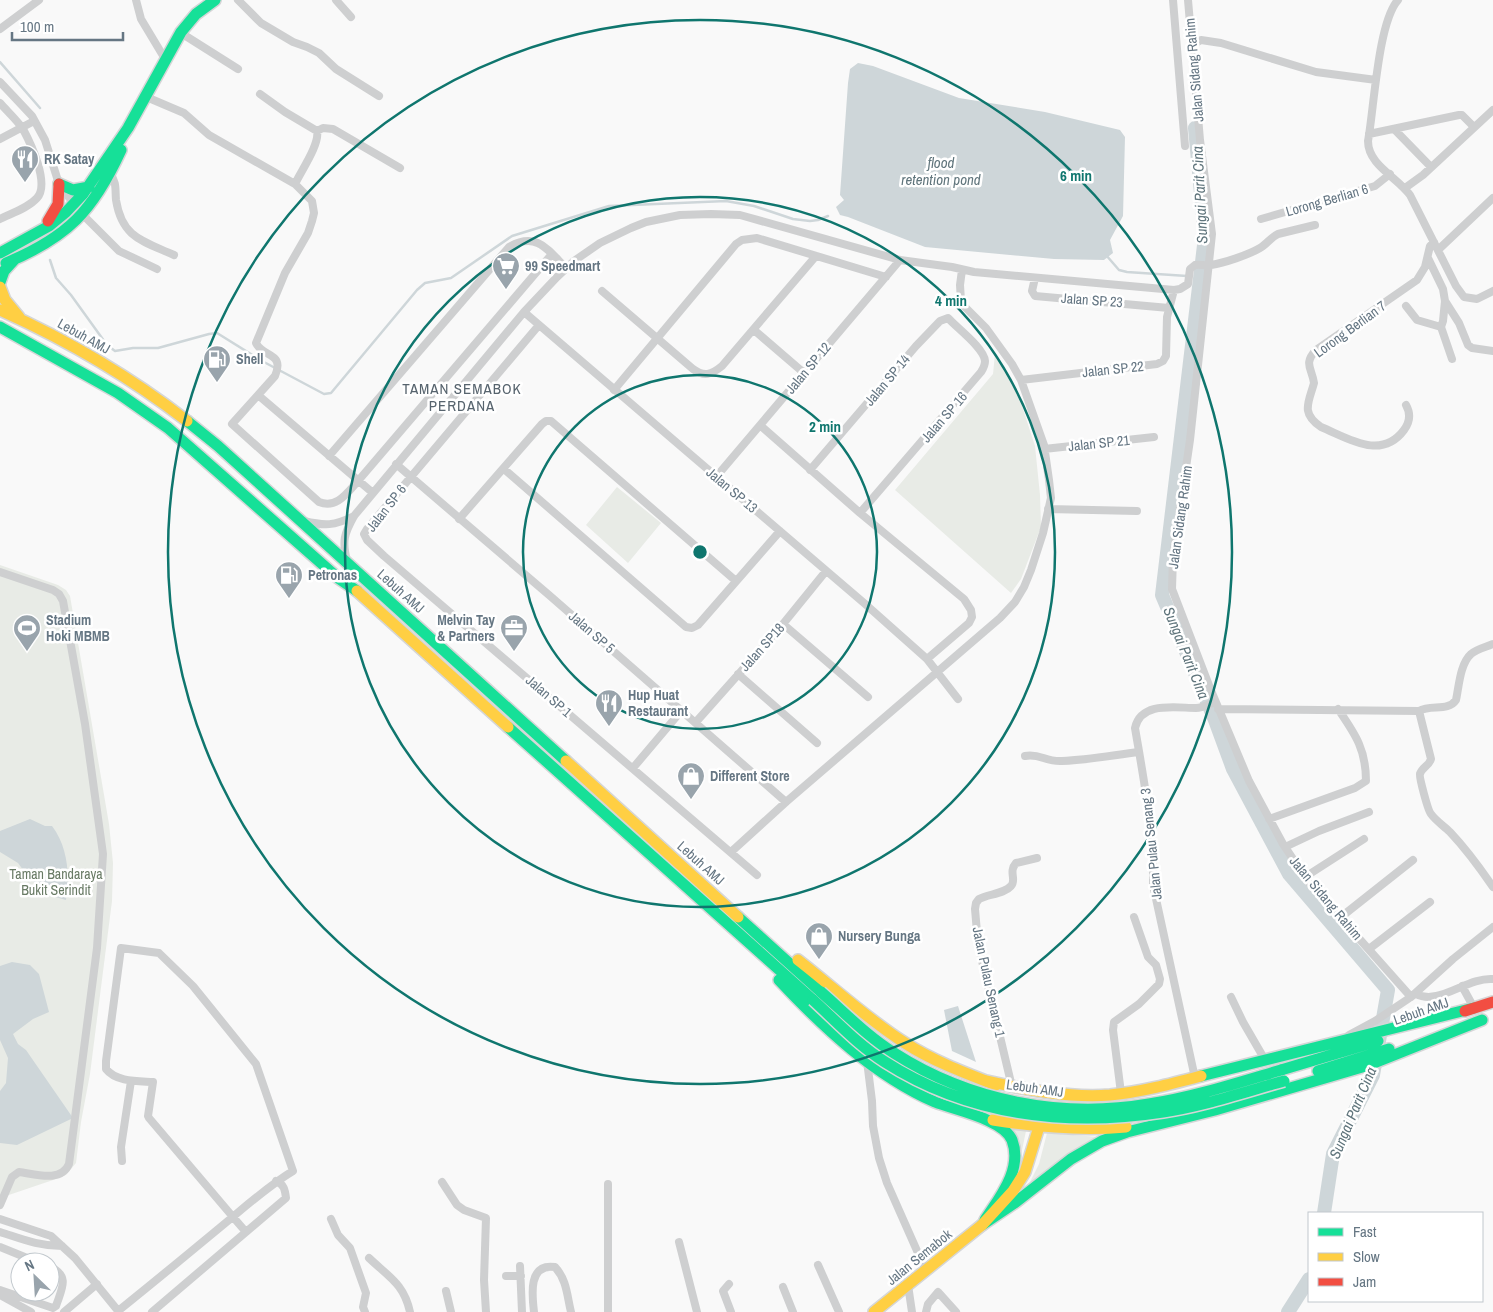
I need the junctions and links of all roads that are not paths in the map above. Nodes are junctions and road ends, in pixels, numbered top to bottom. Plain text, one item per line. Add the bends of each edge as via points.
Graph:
1 (39, 0) edge
2 (136, 0) edge
3 (215, 0) edge
4 (238, 0) edge
5 (336, 0) edge
6 (1173, 0) edge
7 (1188, 0) edge
8 (1385, 0) edge
9 (1396, 3) edge
10 (351, 17) dead end
11 (0, 29) edge
12 (181, 33) junction
13 (1192, 45) junction
14 (165, 59) junction
15 (238, 69) dead end
16 (1376, 80) junction
17 (0, 82) edge
18 (260, 94) dead end
19 (144, 96) junction
20 (379, 96) dead end
21 (0, 103) edge
22 (1493, 110) edge
23 (34, 121) junction
24 (1474, 127) junction
25 (22, 128) junction
26 (127, 129) junction
27 (1394, 129) junction
28 (317, 131) junction
29 (1369, 134) junction
30 (0, 140) edge
31 (1185, 146) dead end
32 (1431, 167) junction
33 (400, 168) dead end
34 (110, 174) junction
35 (1390, 174) junction
36 (59, 184) junction
37 (295, 184) junction
38 (89, 187) junction
39 (1405, 188) junction
40 (100, 190) junction
41 (1493, 198) edge
42 (74, 204) junction
43 (82, 214) junction
44 (0, 219) edge
45 (1261, 219) dead end
46 (1315, 225) dead end
47 (33, 236) junction
48 (58, 236) junction
49 (1434, 242) junction
50 (1438, 250) junction
51 (0, 253) edge
52 (552, 254) junction
53 (174, 255) dead end
54 (816, 256) junction
55 (1428, 258) junction
56 (14, 260) junction
57 (900, 260) junction
58 (1208, 265) junction
59 (0, 266) edge
60 (566, 268) junction
61 (157, 269) dead end
62 (962, 270) junction
63 (886, 277) junction
64 (1035, 278) junction
65 (0, 282) edge
66 (0, 287) edge
67 (1174, 290) junction
68 (602, 291) dead end
69 (1493, 291) edge
70 (1445, 301) junction
71 (1406, 306) dead end
72 (1169, 308) junction
73 (0, 310) edge
74 (524, 312) junction
75 (948, 318) joint
76 (21, 319) junction
77 (539, 325) junction
78 (0, 327) edge
79 (1441, 327) junction
80 (754, 330) junction
81 (657, 338) junction
82 (1493, 351) edge
83 (1452, 359) dead end
84 (804, 373) junction
85 (1021, 380) junction
86 (614, 390) junction
87 (258, 395) junction
88 (1406, 405) dead end
89 (760, 426) junction
90 (1154, 437) dead end
91 (1044, 448) junction
92 (329, 456) junction
93 (396, 464) junction
94 (504, 469) junction
95 (810, 470) junction
96 (411, 476) junction
97 (716, 477) junction
98 (358, 481) junction
99 (373, 493) junction
100 (1048, 510) junction
101 (1137, 511) dead end
102 (860, 513) junction
103 (354, 516) junction
104 (299, 519) junction
105 (459, 519) junction
106 (780, 531) junction
107 (367, 540) joint
108 (348, 563) junction
109 (826, 571) junction
110 (0, 572) edge
111 (736, 581) junction
112 (783, 624) junction
113 (1493, 644) edge
114 (927, 660) junction
115 (937, 672) junction
116 (738, 674) junction
117 (868, 697) dead end
118 (958, 699) dead end
119 (1212, 705) junction
120 (1338, 709) junction
121 (682, 710) junction
122 (1419, 711) junction
123 (696, 722) junction
124 (817, 743) dead end
125 (1139, 752) junction
126 (1025, 756) dead end
127 (633, 768) junction
128 (786, 802) junction
129 (1368, 812) dead end
130 (1269, 819) junction
131 (1364, 839) dead end
132 (1285, 848) junction
133 (731, 852) junction
134 (1037, 858) dead end
135 (1413, 860) dead end
136 (757, 875) dead end
137 (1305, 877) junction
138 (1493, 887) edge
139 (1430, 902) dead end
140 (716, 904) junction
141 (1134, 916) dead end
142 (1341, 917) junction
143 (1493, 927) edge
144 (1369, 949) junction
145 (1493, 979) edge
146 (1462, 986) junction
147 (1413, 995) junction
148 (1231, 997) dead end
149 (1493, 1002) edge
150 (1474, 1008) junction
151 (1488, 1018) edge
152 (1374, 1032) junction
153 (1379, 1050) junction
154 (1265, 1060) junction
155 (867, 1061) junction
156 (1282, 1076) junction
157 (1195, 1078) junction
158 (132, 1081) junction
159 (987, 1081) junction
160 (1012, 1087) junction
161 (1041, 1092) junction
162 (1121, 1093) junction
163 (1095, 1095) junction
164 (978, 1117) junction
165 (1166, 1122) junction
166 (1036, 1127) junction
167 (1084, 1130) junction
168 (122, 1161) dead end
169 (276, 1181) junction
170 (442, 1182) dead end
171 (608, 1184) dead end
172 (0, 1205) edge
173 (233, 1217) junction
174 (1, 1219) edge
175 (331, 1220) dead end
176 (982, 1225) junction
177 (0, 1231) edge
178 (246, 1232) junction
179 (679, 1242) dead end
180 (62, 1246) junction
181 (0, 1247) edge
182 (12, 1252) edge
183 (370, 1258) dead end
184 (818, 1265) dead end
185 (520, 1266) dead end
186 (926, 1271) junction
187 (60, 1274) edge
188 (506, 1276) dead end
189 (521, 1276) junction
190 (97, 1284) junction
191 (729, 1284) dead end
192 (908, 1285) junction
193 (783, 1287) dead end
194 (446, 1291) dead end
195 (60, 1292) edge
196 (0, 1296) edge
197 (35, 1302) edge
198 (57, 1302) edge
199 (912, 1309) edge
200 (31, 1312) edge
201 (64, 1312) edge
202 (118, 1312) edge
203 (152, 1312) edge
204 (365, 1312) edge
205 (410, 1312) edge
206 (451, 1312) edge
207 (486, 1312) edge
208 (522, 1312) edge
209 (534, 1312) edge
210 (571, 1312) edge
211 (608, 1312) edge
212 (697, 1312) edge
213 (730, 1312) edge
214 (793, 1312) edge
215 (839, 1312) edge
216 (874, 1312) edge
217 (925, 1312) edge
218 (956, 1312) edge

1 - 11 street
2 - 14 street via 141,19
3 - 12 main road via 196,13
4 - 20 street via 261,23 319,53 336,69
5 - 10 street
6 - 31 street
7 - 13 street, Jalan Sidang Rahim
8 - 9 street
9 - 16 street via 1385,31
12 - 14 main road
12 - 15 street
13 - 16 street via 1200,40 1222,43 1316,72
13 - 58 street, Jalan Sidang Rahim via 1212,234
14 - 19 main road
16 - 29 street
17 - 23 street
18 - 28 street
19 - 26 main road
19 - 37 street via 184,113 209,136
21 - 25 street
22 - 24 street
23 - 25 street
23 - 36 street via 45,140
24 - 27 street via 1459,115
24 - 32 street
25 - 30 street
25 - 44 street via 42,179 41,193 30,204
26 - 34 main road
26 - 38 main road
27 - 29 street
27 - 32 street
28 - 33 street via 323,128 333,130
28 - 37 street via 313,150
29 - 35 street via 1371,157
32 - 39 street
34 - 40 main road
34 - 53 street via 125,227 130,233
35 - 39 street
35 - 45 street, Lorong Berlian 6 via 1376,186
36 - 38 main road via 77,192
36 - 42 street
36 - 47 main road via 56,211
37 - 87 street via 312,201 314,213 308,233 285,273 256,343 274,357 278,369
38 - 42 main road
39 - 49 street
40 - 42 main road via 83,204
40 - 43 main road
41 - 50 street
42 - 47 main road
42 - 48 main road via 70,220
43 - 48 main road
43 - 61 street via 119,251
46 - 58 street via 1278,234 1256,250
47 - 51 main road
48 - 56 main road
49 - 50 street
49 - 55 street, Lorong Berlian 7
50 - 69 street via 1464,297 1477,299
52 - 60 street
52 - 92 street via 540,243 529,240 504,252
52 - 98 street
54 - 63 street
54 - 80 street
54 - 81 street via 756,238 742,240
55 - 70 street via 1443,289
55 - 88 street, Lorong Berlian 7 via 1422,273 1410,286 1316,350 1308,364 1314,383 1308,412 1321,427 1375,447 1400,436 1408,425
56 - 59 main road
56 - 65 main road via 4,271
57 - 60 street via 754,218 711,214 663,218 631,228 600,243
57 - 62 street
57 - 63 street, Jalan SP 12
58 - 67 street via 1196,264 1190,270 1188,284
58 - 119 street, Jalan Sidang Rahim via 1190,440 1171,572 1172,590
60 - 74 street
62 - 64 street
62 - 85 street via 961,301 986,328
63 - 84 street, Jalan SP 12
64 - 67 street
64 - 72 street, Jalan SP 23 via 1032,292 1035,296
66 - 76 main road via 5,300
67 - 72 street, Jalan SP 22
68 - 81 street
70 - 79 street
70 - 82 street via 1468,345
71 - 79 street via 1417,320
72 - 85 street, Jalan SP 22 via 1163,361
73 - 76 main road, Lebuh AMJ
74 - 77 street, Jalan SP 13
74 - 93 street
75 - 95 street, Jalan SP 14 via 940,320 916,346
75 - 102 street, Jalan SP 16 via 982,351 985,361 982,372
76 - 104 main road, Lebuh AMJ via 81,350 171,408
77 - 86 street, Jalan SP 13
77 - 96 street, Jalan SP 6
78 - 140 main road, Lebuh AMJ via 118,393 168,428
79 - 83 street
80 - 81 street via 722,366 707,375 699,374
80 - 84 street
81 - 86 street
84 - 89 street, Jalan SP 12
85 - 91 street
86 - 97 street, Jalan SP 13
87 - 92 street
87 - 98 street via 232,424 319,502 334,504
89 - 95 street
89 - 97 street, Jalan SP 12
90 - 91 street, Jalan SP 21
91 - 100 street via 1050,498
92 - 98 street
93 - 96 street, Jalan SP 5
93 - 99 street
94 - 105 street
94 - 111 street via 686,627 698,625
94 - 111 street via 542,424 551,421
95 - 102 street
96 - 105 street, Jalan SP 5
96 - 107 street, Jalan SP 6 via 366,529
97 - 106 street, Jalan SP 13
98 - 99 street
99 - 103 street
100 - 101 street
100 - 115 street via 1031,570 1015,602
102 - 114 street via 964,599 971,610 969,623
103 - 104 street via 322,525
103 - 108 street via 344,535
104 - 108 main road, Lebuh AMJ
105 - 121 street, Jalan SP 5
106 - 109 street, Jalan SP 13
106 - 111 street
107 - 127 street, Jalan SP 1
108 - 140 main road, Lebuh AMJ
109 - 112 street, Jalan SP18
109 - 114 street, Jalan SP 13
110 - 172 street via 53,590 63,601 86,724 103,854 97,948 69,1164 59,1175 15,1174
112 - 116 street, Jalan SP18
112 - 117 street
113 - 122 street, Jalan Pulau Senang 3 via 1470,654 1464,662 1453,704
114 - 115 street, Jalan SP 13
115 - 118 street, Jalan SP 13
115 - 128 street
116 - 123 street, Jalan SP18
116 - 124 street
119 - 120 street, Jalan Pulau Senang 3
119 - 125 street, Jalan Pulau Senang 3 via 1156,709 1144,714 1137,720 1135,728
119 - 130 street, Jalan Sidang Rahim
120 - 122 street, Jalan Pulau Senang 3
120 - 130 street via 1360,744 1366,781 1355,788
121 - 123 street, Jalan SP 5
121 - 127 street
122 - 138 street via 1431,759 1420,772 1427,807
123 - 128 street, Jalan SP 5
125 - 126 street via 1062,761
125 - 157 street, Jalan Pulau Senang 3 via 1154,853 1153,885
127 - 133 street, Jalan SP 1
128 - 133 street
129 - 132 street
130 - 132 street, Jalan Sidang Rahim
131 - 137 street
132 - 137 street, Jalan Sidang Rahim
133 - 136 street, Jalan SP 1
134 - 160 street, Jalan Pulau Senang 1 via 1016,863 1011,871 1013,882 1010,887 979,899 975,908 978,944
135 - 142 street
137 - 142 street, Jalan Sidang Rahim
139 - 144 street
140 - 155 main road via 801,1003
140 - 156 main road, Lebuh AMJ, bridge via 817,996 893,1052 923,1071 983,1095 1012,1102 1071,1108 1129,1107
140 - 159 main road via 906,1043 932,1058
141 - 162 street via 1148,957 1156,965 1160,979 1139,1004 1114,1022
142 - 144 street, Jalan Sidang Rahim
143 - 147 street
144 - 147 street, Jalan Sidang Rahim
145 - 146 street
146 - 147 street via 1434,996
146 - 150 street
147 - 152 street
148 - 154 street
149 - 150 main road
150 - 153 main road
151 - 153 main road, Lebuh AMJ
152 - 153 main road
152 - 154 main road
152 - 156 main road, Lebuh AMJ
153 - 156 main road, Lebuh AMJ
153 - 165 main road via 1239,1104
154 - 157 main road
155 - 164 main road via 914,1092
155 - 186 street via 879,1158
157 - 162 main road
158 - 168 street via 121,1146
158 - 169 street via 106,1070 120,948 159,952 193,986 256,1064 294,1171
158 - 173 street via 153,1082 148,1116
159 - 160 main road
159 - 164 main road via 1011,1094 1013,1108 1010,1115 1003,1118
160 - 161 main road
161 - 163 main road
161 - 166 main road, Jalan Semabok
162 - 163 main road
163 - 167 main road via 1076,1098 1066,1106 1068,1122
164 - 166 main road
164 - 176 main road via 1006,1130 1013,1143 1015,1157 1010,1180
165 - 167 main road
165 - 176 main road via 1127,1132 1086,1149
166 - 167 main road
166 - 176 main road, Jalan Semabok via 1015,1179
169 - 173 street
169 - 178 street via 284,1187 286,1198
170 - 207 street via 457,1205 486,1218
171 - 211 street
173 - 178 street
173 - 202 street
174 - 177 street
174 - 180 street via 51,1236
175 - 204 street via 338,1235 350,1248 366,1293
176 - 186 main road, Jalan Semabok
177 - 180 street via 34,1244
178 - 203 street
179 - 212 street
180 - 190 street
181 - 182 street
183 - 205 street via 404,1292
184 - 215 street
185 - 189 street
186 - 192 main road, Jalan Semabok
187 - 195 street via 63,1282
188 - 189 street
189 - 208 street
190 - 201 street
190 - 202 street
191 - 213 street via 723,1291
192 - 199 street
192 - 216 main road, Jalan Semabok
193 - 214 street
194 - 206 street
196 - 200 street
197 - 198 street via 53,1308
209 - 210 street via 535,1275 550,1266 563,1278
217 - 218 street via 938,1292

